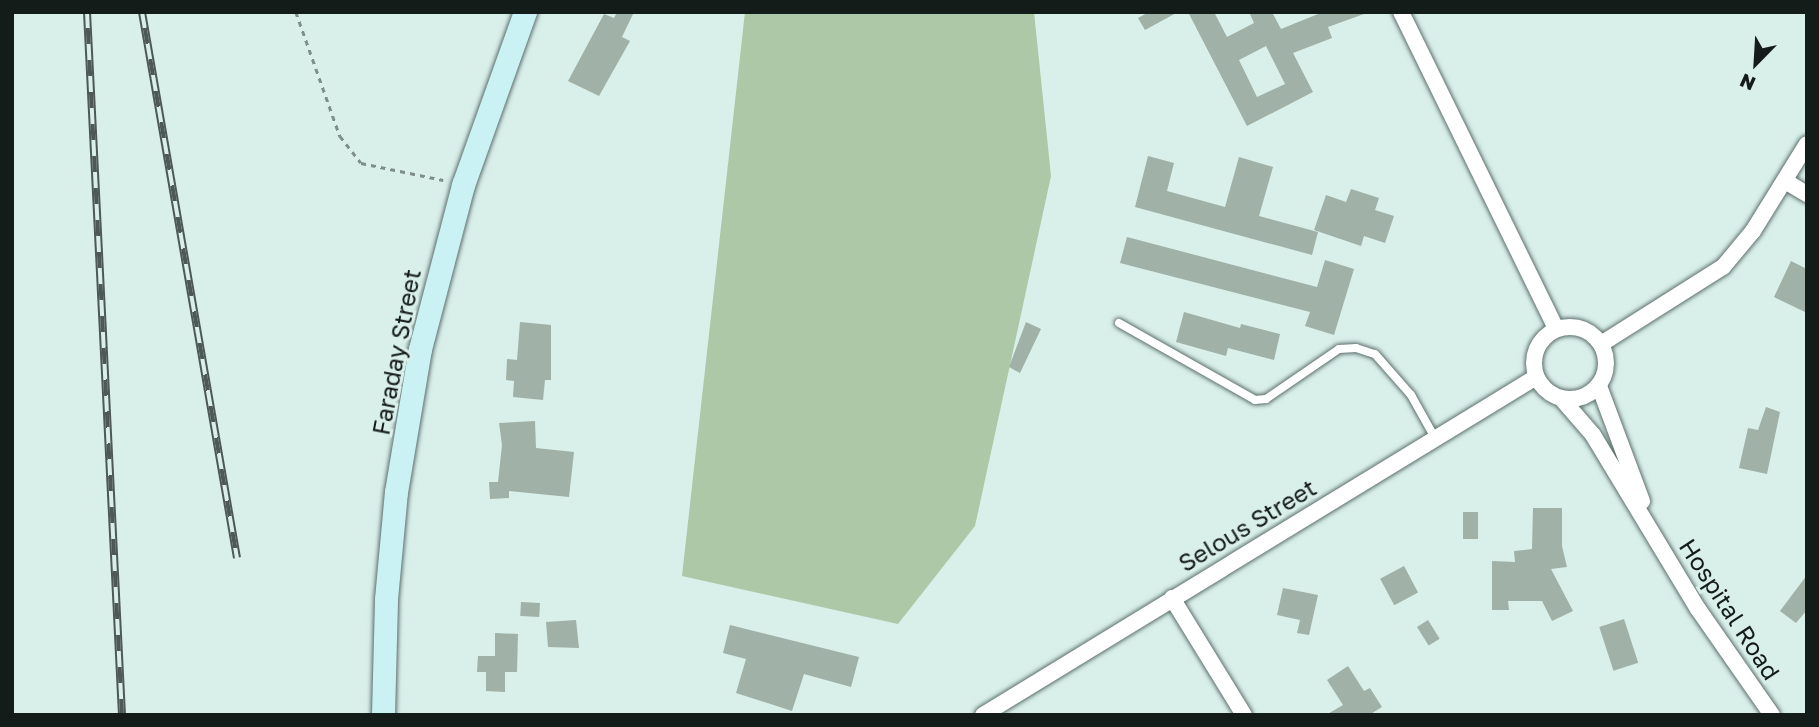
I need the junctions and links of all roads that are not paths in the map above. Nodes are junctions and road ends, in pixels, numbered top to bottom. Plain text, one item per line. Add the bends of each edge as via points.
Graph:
1 (525, 12) edge
2 (1401, 12) edge
3 (1807, 144) edge
4 (1785, 181) junction
5 (1807, 194) edge
6 (1119, 323) dead end
7 (1556, 330) junction
8 (1601, 344) junction
9 (1536, 377) junction
10 (1599, 386) junction
11 (1561, 398) junction
12 (1435, 438) junction
13 (1651, 526) junction
14 (1172, 598) junction
15 (383, 715) edge
16 (983, 715) edge
17 (1244, 715) edge
18 (1772, 715) edge

1 - 15 street, Faraday Street via 463,185 423,336 396,492 386,599
2 - 7 street
3 - 4 street
4 - 5 street
4 - 8 street via 1723,267
6 - 12 lane via 1255,400 1266,399 1339,349 1375,354 1411,394
7 - 8 street via 1578,328
7 - 9 street via 1535,354
8 - 10 street via 1607,362
9 - 11 street
9 - 12 street, Selous Street
10 - 11 street via 1578,399
10 - 13 street
11 - 13 street via 1593,435
12 - 14 street, Selous Street
13 - 18 street, Hospital Road via 1698,609
14 - 16 street, Selous Street
14 - 17 street

